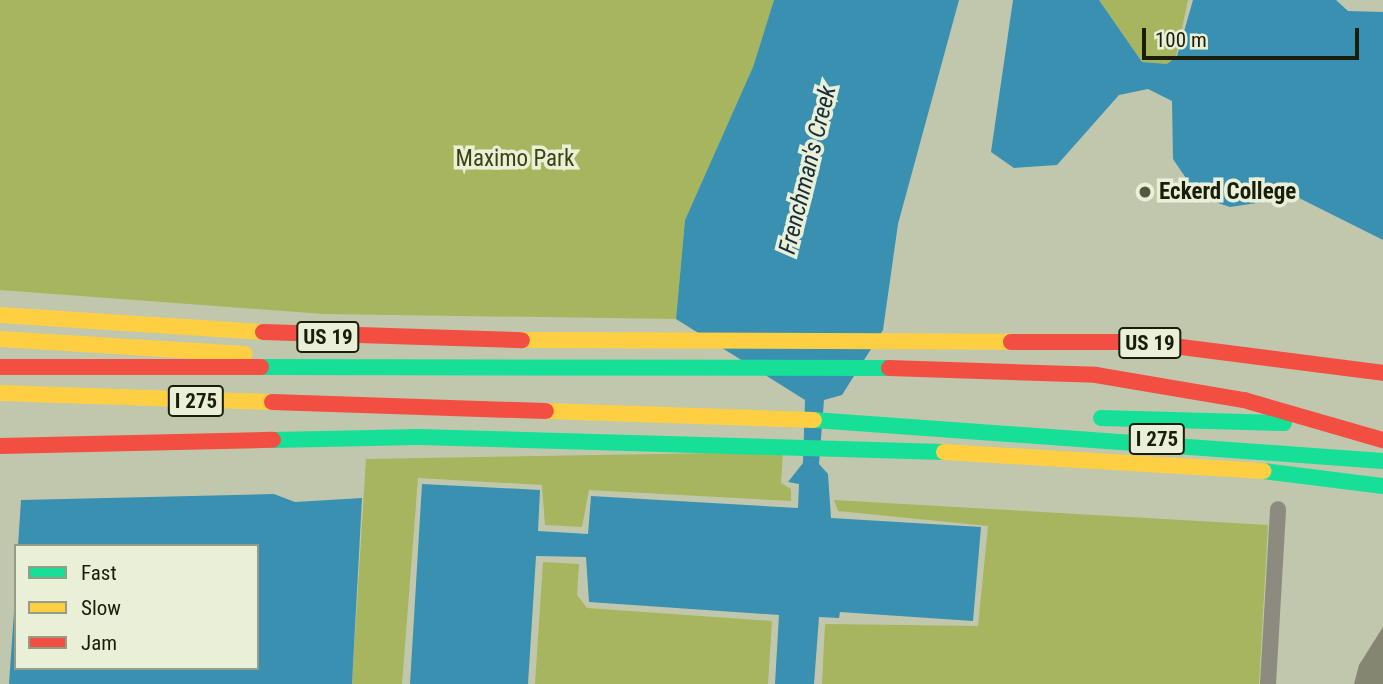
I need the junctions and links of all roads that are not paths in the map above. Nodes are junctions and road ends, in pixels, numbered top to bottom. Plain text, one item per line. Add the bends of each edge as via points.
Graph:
1 (0, 315) edge
2 (0, 339) edge
3 (0, 367) edge
4 (334, 371) junction
5 (1383, 373) edge
6 (0, 393) edge
7 (1026, 416) dead end
8 (1080, 417) dead end
9 (931, 425) junction
10 (1383, 425) edge
11 (1383, 440) edge
12 (0, 446) edge
13 (1383, 461) edge
14 (1383, 486) edge
15 (1278, 509) dead end
16 (1268, 684) edge

1 - 5 highway, US 19 via 382,340 1142,342
2 - 4 highway via 288,357
3 - 4 highway, I 275
4 - 11 highway, I 275 via 914,368 1096,375 1244,400
6 - 9 highway, I 275
7 - 9 highway
8 - 10 highway
9 - 13 highway, I 275
12 - 14 highway via 419,437 753,444 1193,463
15 - 16 street

